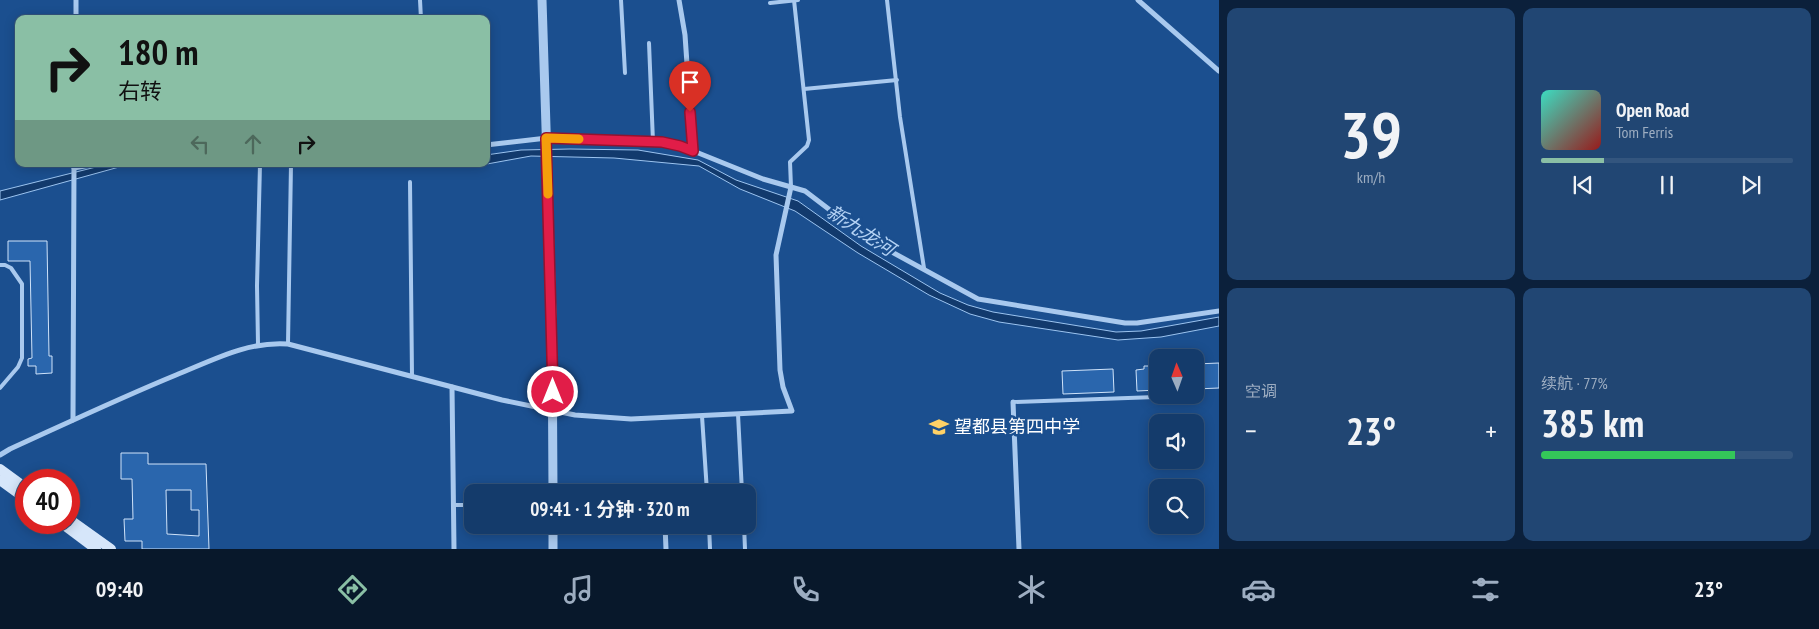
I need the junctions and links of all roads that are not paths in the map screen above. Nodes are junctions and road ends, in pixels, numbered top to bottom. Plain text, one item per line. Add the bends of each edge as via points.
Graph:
1 (76, 0) edge
2 (420, 0) edge
3 (542, 0) edge
4 (621, 0) edge
5 (679, 0) edge
6 (794, 0) edge
7 (798, 0) edge
8 (887, 0) edge
9 (1138, 0) edge
10 (770, 3) dead end
11 (76, 15) edge
12 (421, 15) edge
13 (648, 43) dead end
14 (1219, 71) edge
15 (625, 73) dead end
16 (897, 80) junction
17 (804, 89) junction
18 (546, 138) junction
19 (653, 142) junction
20 (490, 144) edge
21 (693, 151) junction
22 (74, 167) edge
23 (260, 167) edge
24 (291, 167) edge
25 (410, 182) dead end
26 (791, 187) junction
27 (0, 265) edge
28 (924, 268) junction
29 (1219, 311) edge
30 (258, 344) junction
31 (288, 344) junction
32 (412, 376) junction
33 (452, 387) junction
34 (0, 388) edge
35 (1149, 397) edge
36 (1013, 402) joint
37 (553, 410) junction
38 (738, 414) junction
39 (702, 416) junction
40 (74, 420) junction
41 (0, 455) edge
42 (0, 469) edge
43 (0, 480) edge
44 (15, 480) edge
45 (553, 484) edge
46 (706, 484) edge
47 (742, 484) edge
48 (15, 490) edge
49 (453, 505) junction
50 (464, 505) edge
51 (80, 527) edge
52 (76, 534) edge
53 (553, 534) edge
54 (665, 534) edge
55 (709, 534) edge
56 (744, 534) edge
57 (96, 549) edge
58 (111, 549) edge
59 (454, 549) edge
60 (553, 549) edge
61 (666, 549) edge
62 (710, 549) edge
63 (745, 549) edge
64 (1019, 549) edge

1 - 11 street
2 - 12 lane
3 - 18 street
4 - 15 lane
5 - 21 street via 685,35
6 - 7 lane
6 - 10 lane
6 - 17 lane
8 - 16 lane
9 - 14 street
13 - 19 lane
16 - 17 lane
16 - 28 lane
17 - 26 lane via 810,140 790,162
18 - 19 street
18 - 20 street
18 - 37 street
19 - 21 street
21 - 26 street
22 - 40 street
23 - 30 lane
24 - 31 lane
25 - 32 lane
26 - 28 street via 805,191 868,239
26 - 38 street via 776,255 780,370 792,411
27 - 34 lane via 11,268 22,284 22,358
28 - 29 street via 978,299 1125,323
30 - 31 street
30 - 40 street
31 - 32 street
32 - 33 street
33 - 37 street
33 - 49 street
35 - 36 lane
36 - 64 street
37 - 39 street via 631,419
37 - 45 street
38 - 39 street
38 - 47 lane
39 - 46 lane
40 - 41 street
42 - 44 main road
43 - 48 main road
49 - 50 lane
49 - 59 street
51 - 58 main road
52 - 57 main road
53 - 60 street
54 - 61 street
55 - 62 lane
56 - 63 lane

